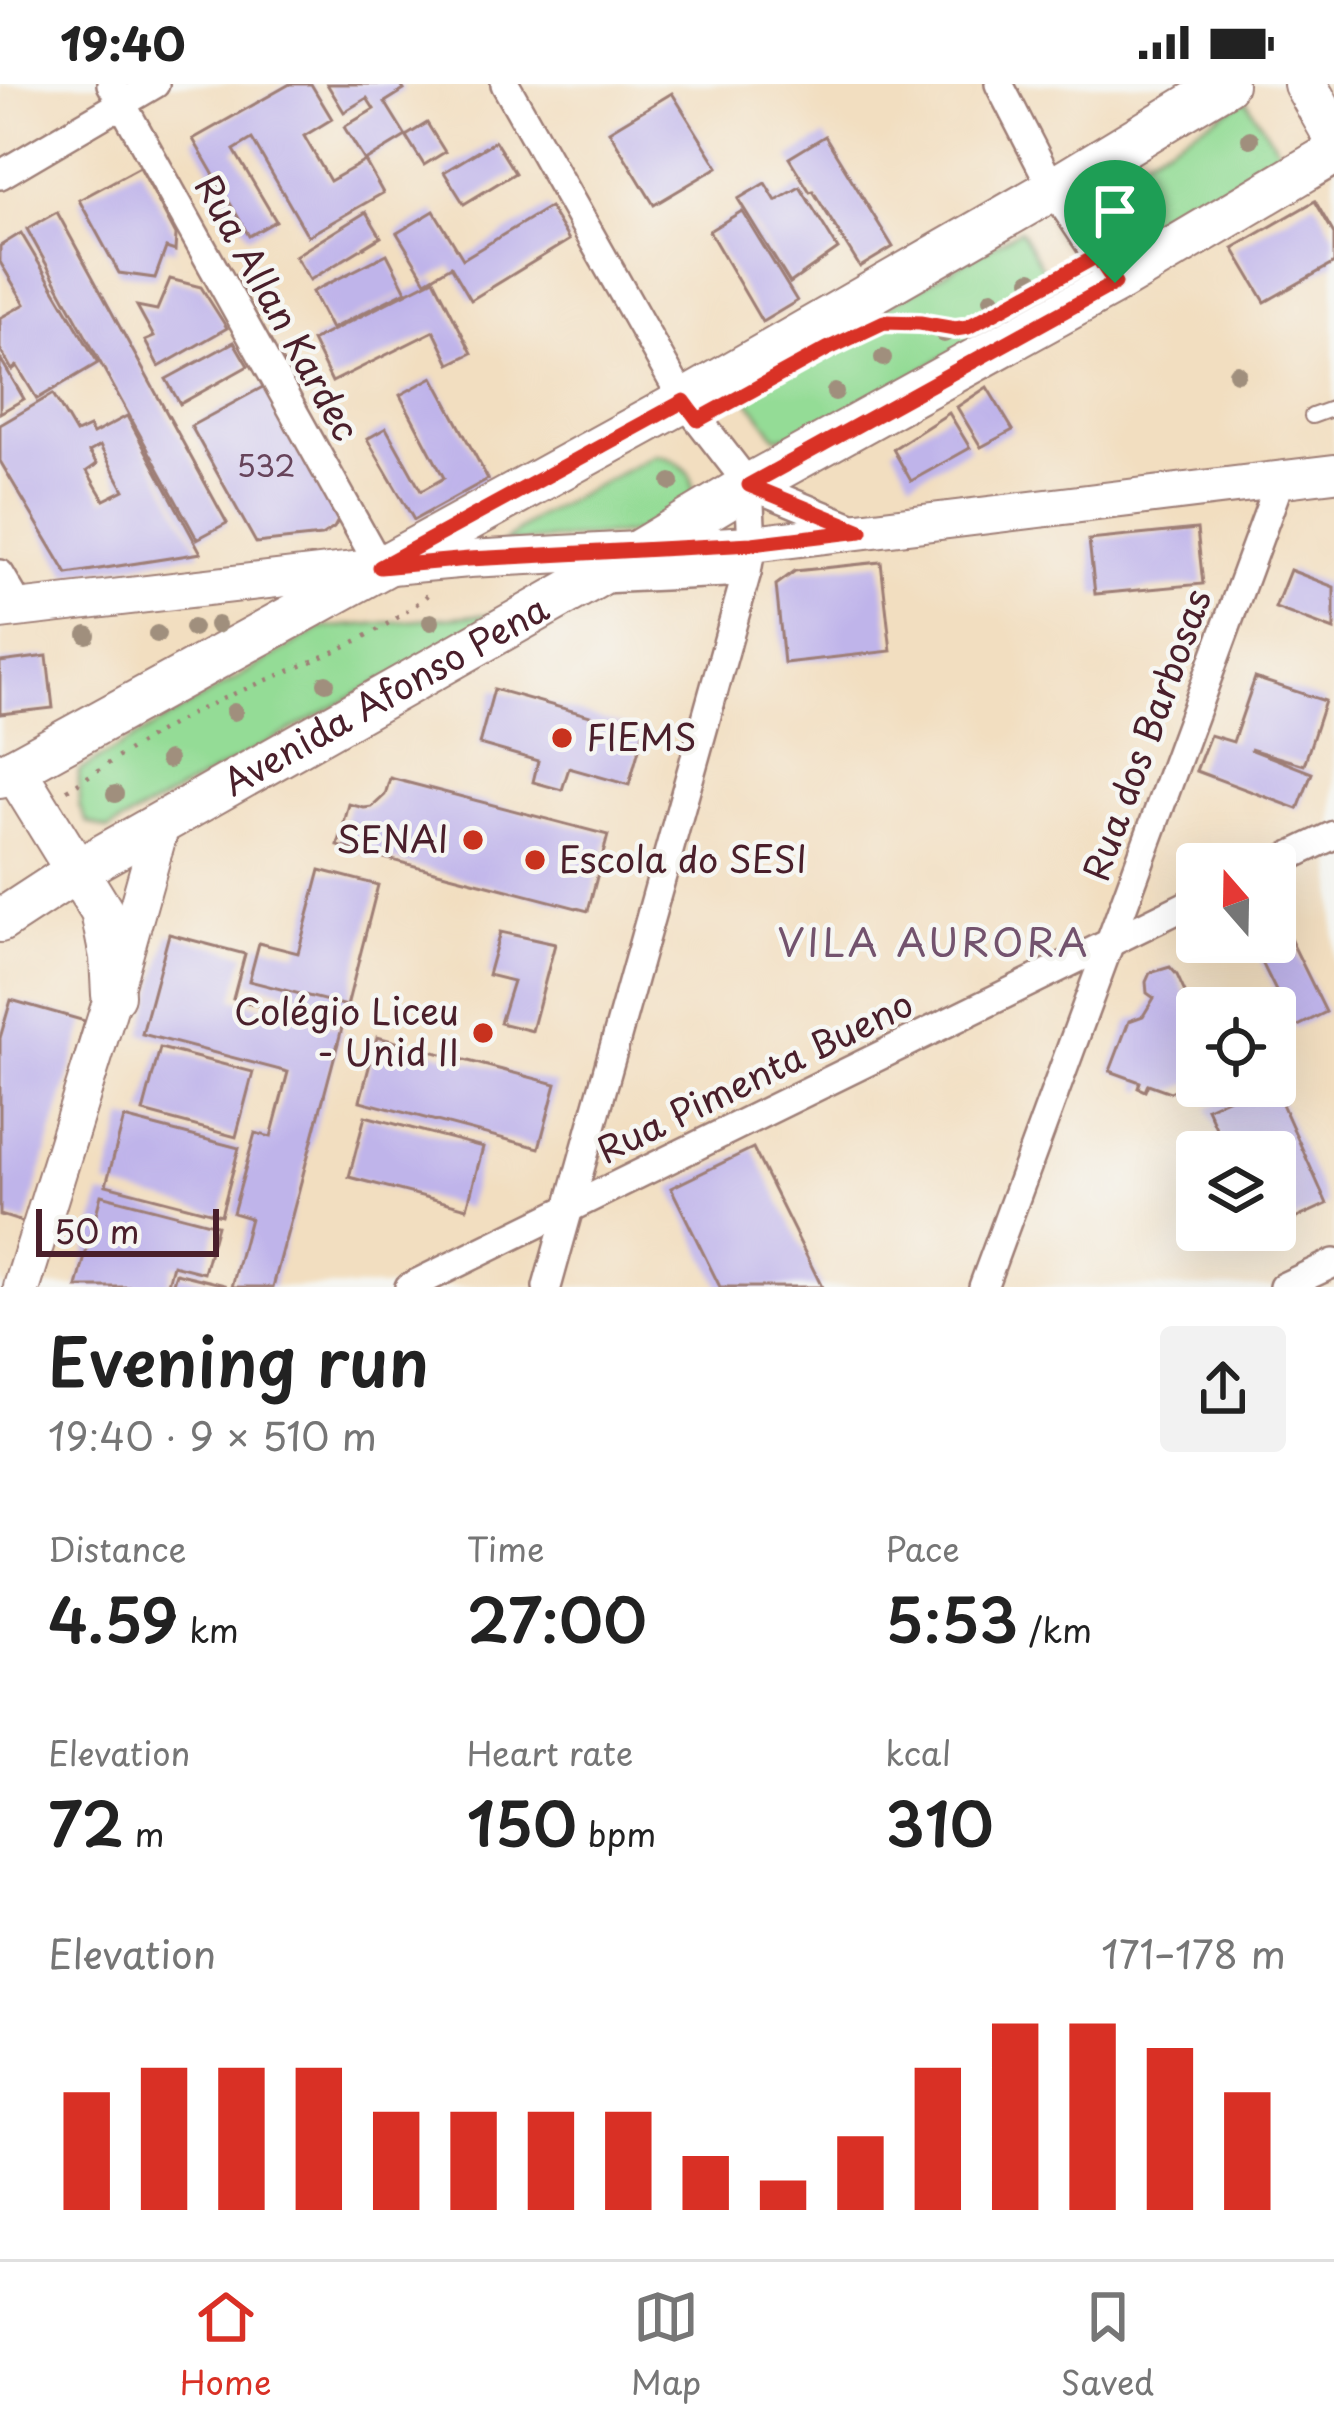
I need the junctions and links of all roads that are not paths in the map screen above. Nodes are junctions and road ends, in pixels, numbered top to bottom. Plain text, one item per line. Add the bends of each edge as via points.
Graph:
1 (155, 84) edge
2 (505, 84) edge
3 (999, 84) edge
4 (1305, 84) edge
5 (1222, 85) edge
6 (117, 94) edge
7 (1334, 135) edge
8 (1334, 153) edge
9 (0, 175) edge
10 (1053, 189) junction
11 (1115, 283) junction
12 (684, 401) junction
13 (1334, 408) edge
14 (1312, 416) dead end
15 (1334, 473) edge
16 (1281, 478) junction
17 (749, 485) junction
18 (861, 531) junction
19 (644, 549) junction
20 (749, 558) junction
21 (380, 567) junction
22 (0, 574) edge
23 (592, 579) junction
24 (10, 609) edge
25 (7, 773) edge
26 (161, 825) junction
27 (1334, 835) edge
28 (1296, 853) edge
29 (78, 871) junction
30 (1176, 910) edge
31 (0, 921) edge
32 (1109, 942) junction
33 (113, 995) junction
34 (568, 1210) junction
35 (1334, 1263) edge
36 (22, 1287) edge
37 (409, 1287) edge
38 (548, 1287) edge
39 (983, 1287) edge
40 (1283, 1287) edge

1 - 6 street
2 - 12 street
3 - 10 street
4 - 7 main road
5 - 10 main road
6 - 9 street
6 - 21 street, Rua Allan Kardec
8 - 11 main road, Avenida Afonso Pena
10 - 11 street
10 - 12 main road
11 - 17 main road, Avenida Afonso Pena
12 - 17 street
12 - 21 main road
13 - 14 lane
15 - 16 street
16 - 18 street
16 - 32 street, Rua dos Barbosas
17 - 18 street
17 - 19 main road, Avenida Afonso Pena
17 - 20 street
18 - 20 street
19 - 20 street
19 - 21 street
19 - 23 main road, Avenida Afonso Pena
20 - 23 street
20 - 34 street
21 - 24 street
21 - 25 main road
22 - 24 street
23 - 26 main road, Avenida Afonso Pena
25 - 29 main road
26 - 29 main road, Avenida Afonso Pena
26 - 33 street
27 - 28 street
29 - 31 main road, Avenida Afonso Pena
29 - 33 main road via 102,912
30 - 32 street, Rua Pimenta Bueno
32 - 34 street, Rua Pimenta Bueno
32 - 39 street, Rua dos Barbosas
33 - 36 street
34 - 37 street, Rua Pimenta Bueno
34 - 38 street
35 - 40 street

